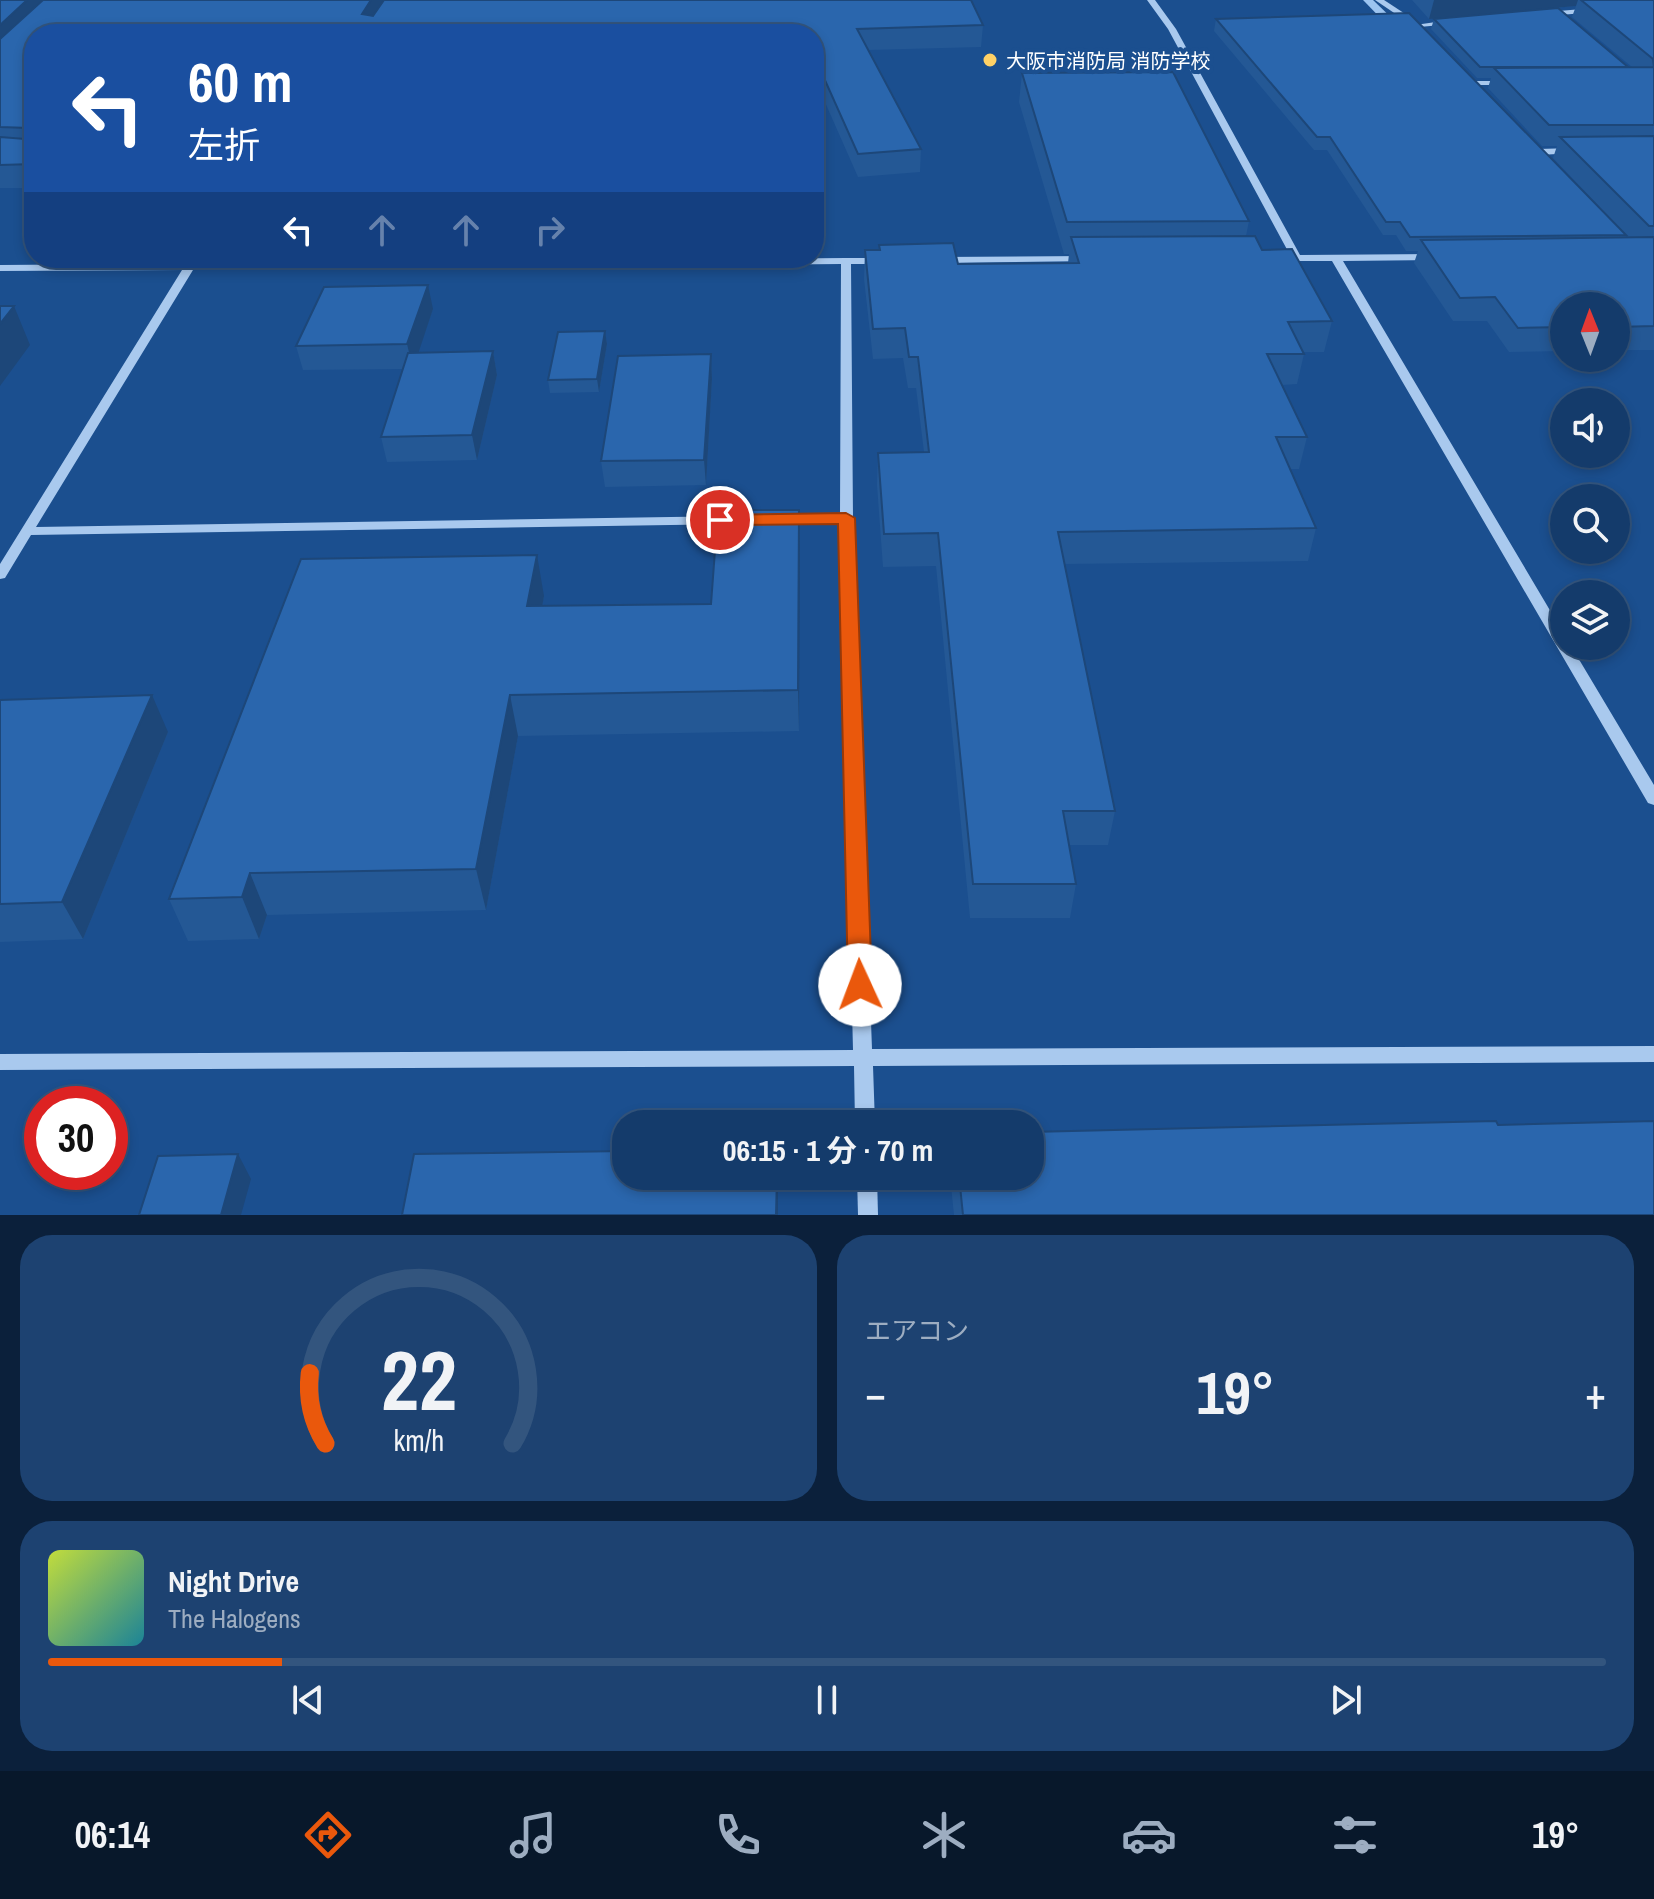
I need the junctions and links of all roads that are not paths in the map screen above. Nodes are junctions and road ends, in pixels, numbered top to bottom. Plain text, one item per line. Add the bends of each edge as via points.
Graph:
1 (1151, 0) edge
2 (1379, 0) edge
3 (1601, 9) edge
4 (1558, 13) junction
5 (1543, 14) edge
6 (1465, 21) edge
7 (1570, 23) edge
8 (1419, 25) junction
9 (1430, 37) edge
10 (1463, 72) edge
11 (1474, 83) junction
12 (1519, 83) edge
13 (1484, 95) edge
14 (1527, 140) edge
15 (1581, 151) edge
16 (1538, 152) junction
17 (1549, 163) edge
18 (1446, 257) edge
19 (1266, 258) edge
20 (1297, 258) junction
21 (1336, 258) junction
22 (1095, 259) edge
23 (924, 260) edge
24 (824, 261) edge
25 (846, 261) junction
26 (893, 261) edge
27 (0, 268) edge
28 (24, 268) edge
29 (188, 268) edge
30 (846, 518) junction
31 (752, 520) edge
32 (768, 520) edge
33 (28, 531) junction
34 (0, 575) edge
35 (1550, 622) edge
36 (1572, 660) edge
37 (1654, 799) edge
38 (1654, 1054) edge
39 (862, 1058) junction
40 (0, 1062) edge
41 (864, 1110) edge
42 (867, 1190) edge
43 (868, 1215) edge

1 - 20 street
2 - 8 street
3 - 4 street
4 - 5 street
4 - 7 street
6 - 8 street
8 - 9 street
10 - 11 street
11 - 12 street
11 - 13 street
14 - 16 street
15 - 16 street
16 - 17 street
18 - 21 street
19 - 20 street
20 - 21 street
21 - 35 street
22 - 23 street
24 - 25 street
25 - 26 street
25 - 30 street
27 - 28 street
29 - 33 street
30 - 32 street
30 - 39 street
31 - 33 street
33 - 34 street
36 - 37 street
38 - 39 street
39 - 40 street
39 - 41 street
42 - 43 street

